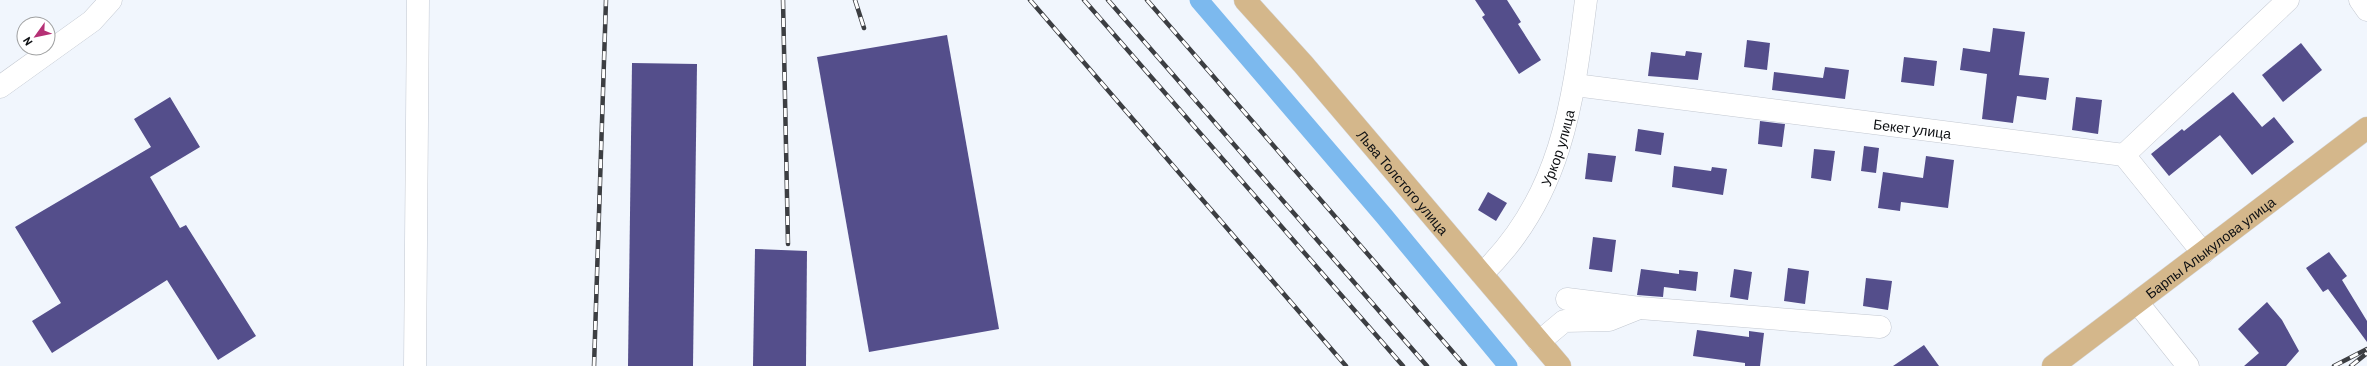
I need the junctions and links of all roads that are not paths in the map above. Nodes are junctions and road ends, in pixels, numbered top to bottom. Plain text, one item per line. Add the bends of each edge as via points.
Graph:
1 (111, 0) edge
2 (418, 0) edge
3 (1245, 0) edge
4 (1586, 0) edge
5 (2288, 0) edge
6 (2360, 0) edge
7 (2367, 10) edge
8 (1575, 85) junction
9 (0, 87) edge
10 (2367, 128) edge
11 (2124, 155) junction
12 (2203, 253) junction
13 (1482, 274) junction
14 (1567, 299) dead end
15 (2137, 302) junction
16 (1640, 308) junction
17 (1880, 327) dead end
18 (1539, 342) junction
19 (414, 366) edge
20 (1560, 366) edge
21 (2053, 366) edge
22 (2188, 366) edge

1 - 9 street via 92,21
2 - 19 street
3 - 13 main road, Льва Толстого улица
4 - 8 street, Уркор улица
5 - 11 street
6 - 7 street
8 - 11 street, Бекет улица
8 - 13 street, Уркор улица via 1561,143 1549,177 1525,222 1504,253
10 - 12 main road, Барпы Алыкулова улица
11 - 12 street
12 - 15 main road, Барпы Алыкулова улица
13 - 18 main road, Льва Толстого улица
14 - 16 street
15 - 21 main road, Барпы Алыкулова улица
15 - 22 street
16 - 17 street
16 - 18 street via 1609,320 1564,321
18 - 20 main road, Льва Толстого улица

